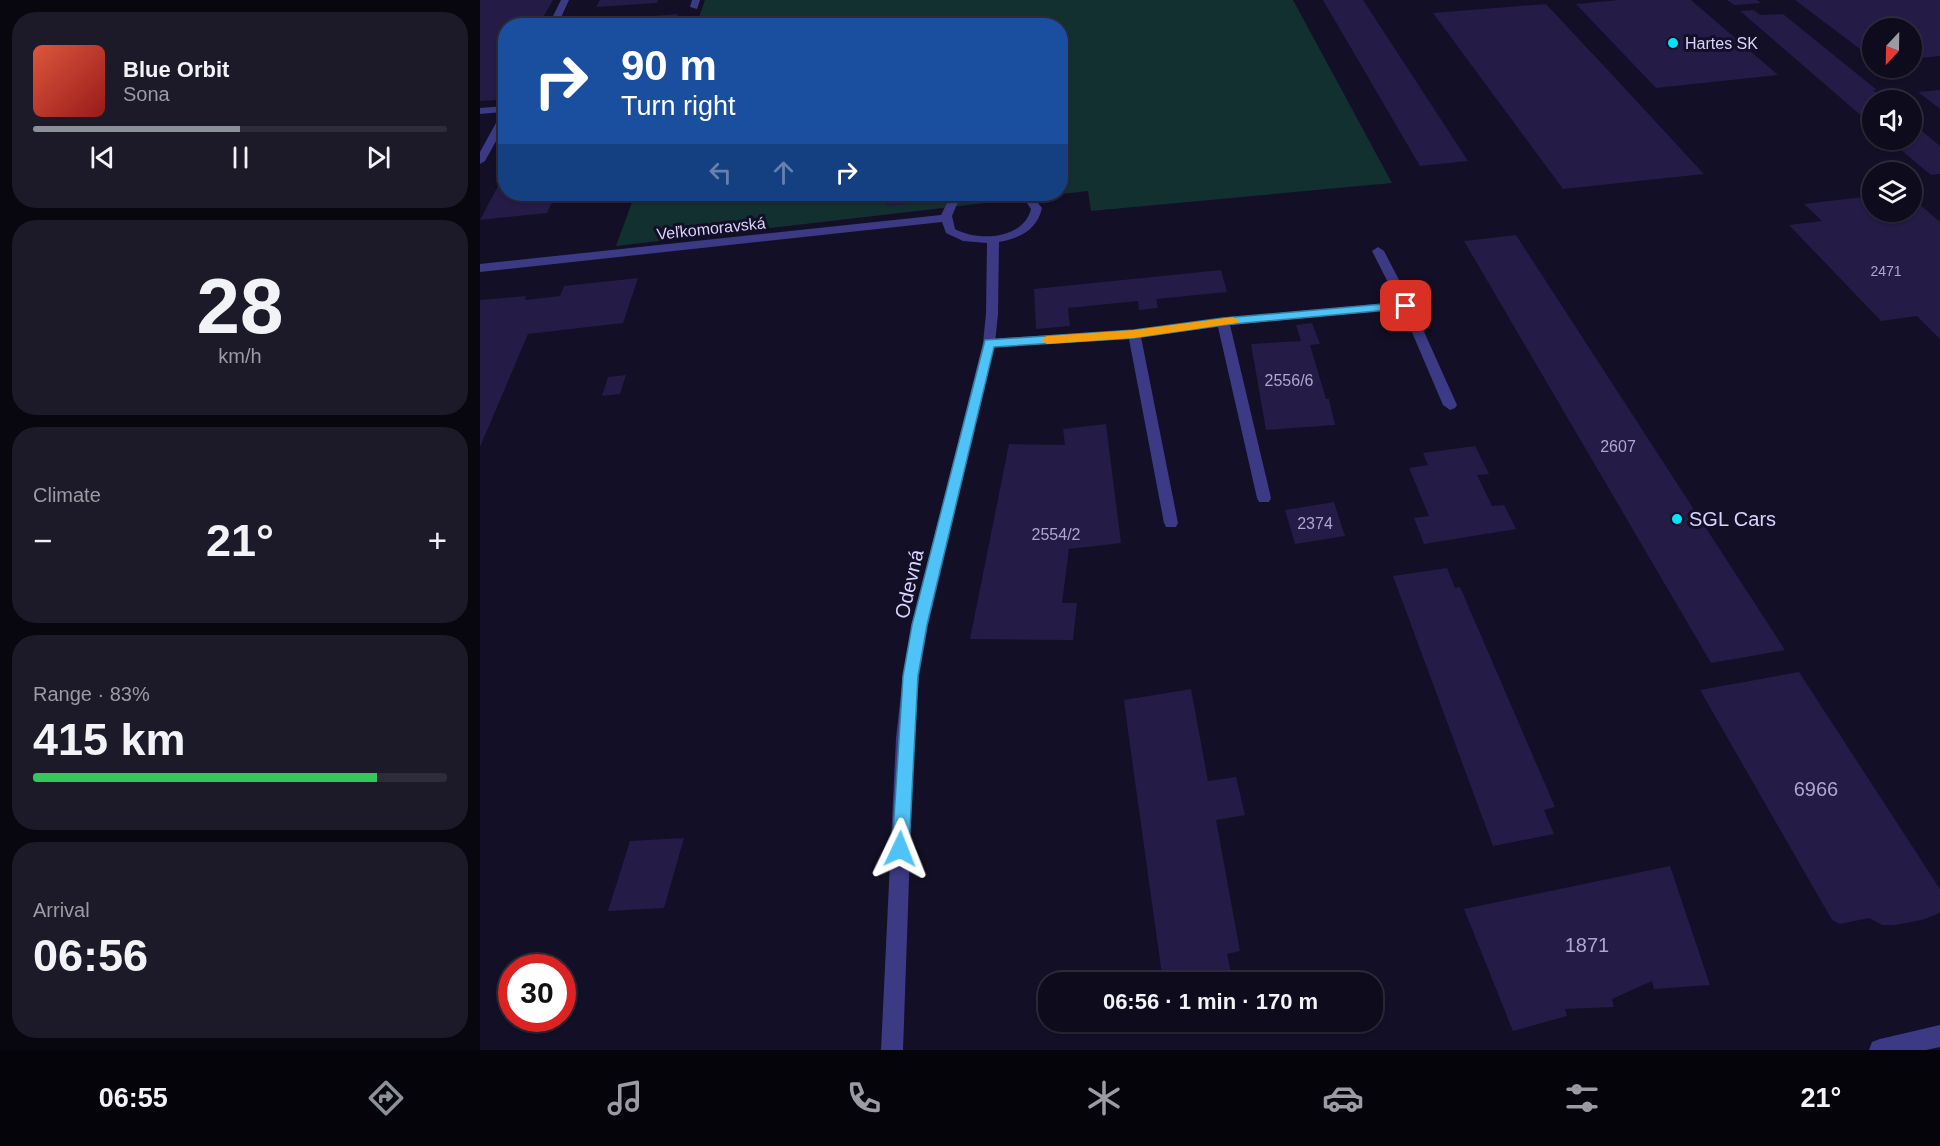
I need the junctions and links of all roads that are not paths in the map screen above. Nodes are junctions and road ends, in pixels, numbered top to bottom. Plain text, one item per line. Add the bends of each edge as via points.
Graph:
1 (565, 0) edge
2 (556, 18) edge
3 (498, 110) edge
4 (480, 111) edge
5 (498, 128) edge
6 (480, 161) edge
7 (955, 201) edge
8 (1034, 201) edge
9 (945, 218) junction
10 (993, 240) junction
11 (1378, 251) dead end
12 (480, 268) edge
13 (1406, 306) junction
14 (1223, 322) junction
15 (1134, 334) junction
16 (989, 343) junction
17 (1450, 405) dead end
18 (1263, 498) dead end
19 (1171, 523) dead end
20 (1940, 1036) edge
21 (892, 1050) edge
22 (1880, 1050) edge

1 - 2 street
3 - 4 street
5 - 6 street
7 - 9 street
8 - 10 street via 1036,216 1030,225
9 - 10 street via 954,233
9 - 12 street, Veľkomoravská
10 - 16 street, Odevná
11 - 13 street
13 - 14 street
13 - 17 street
14 - 15 street
14 - 18 street
15 - 16 street
15 - 19 street
16 - 21 street, Odevná via 911,676
20 - 22 street

